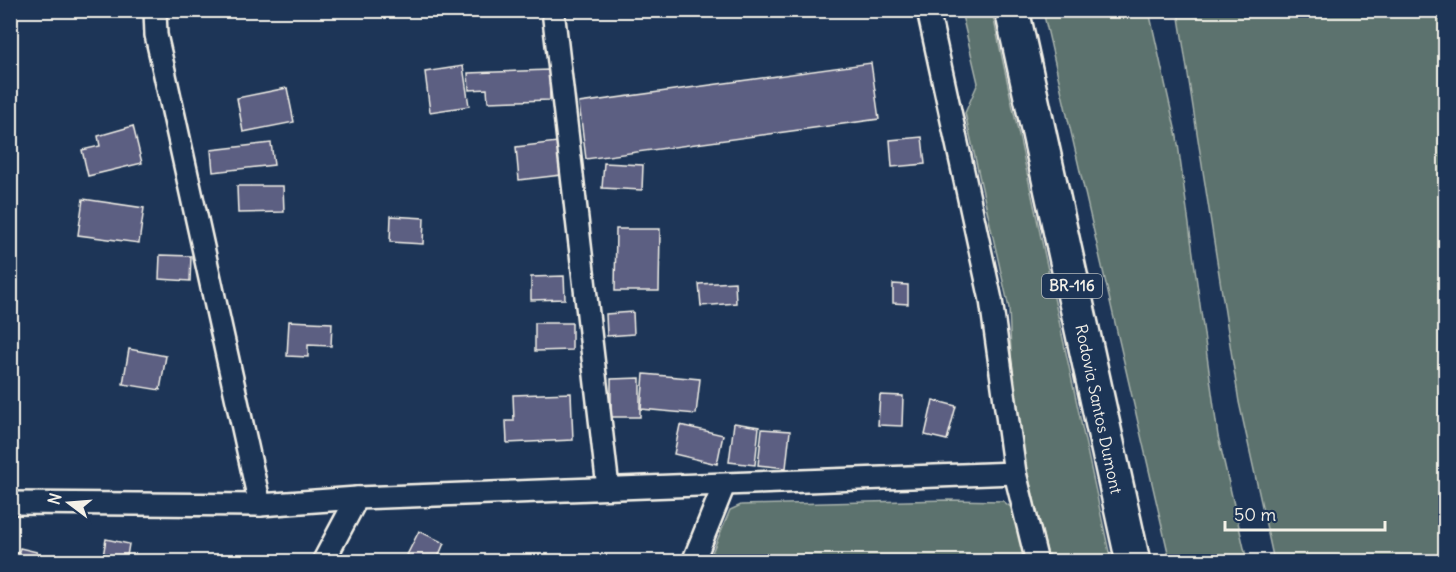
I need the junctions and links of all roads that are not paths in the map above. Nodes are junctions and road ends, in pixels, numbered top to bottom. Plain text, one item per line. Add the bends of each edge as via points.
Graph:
1 (155, 10) edge
2 (553, 10) edge
3 (928, 10) edge
4 (1012, 10) edge
5 (1015, 473) junction
6 (724, 485) junction
7 (608, 488) junction
8 (357, 498) junction
9 (10, 503) edge
10 (260, 505) junction
11 (323, 561) edge
12 (693, 561) edge
13 (1037, 561) edge
14 (1133, 561) edge

1 - 10 street via 159,46
2 - 7 street
3 - 5 street via 991,300
4 - 14 highway, Rodovia Santos Dumont / BR-116
5 - 6 street
5 - 13 street
6 - 7 street
6 - 12 street
7 - 8 street
8 - 10 street
8 - 11 street
9 - 10 street

